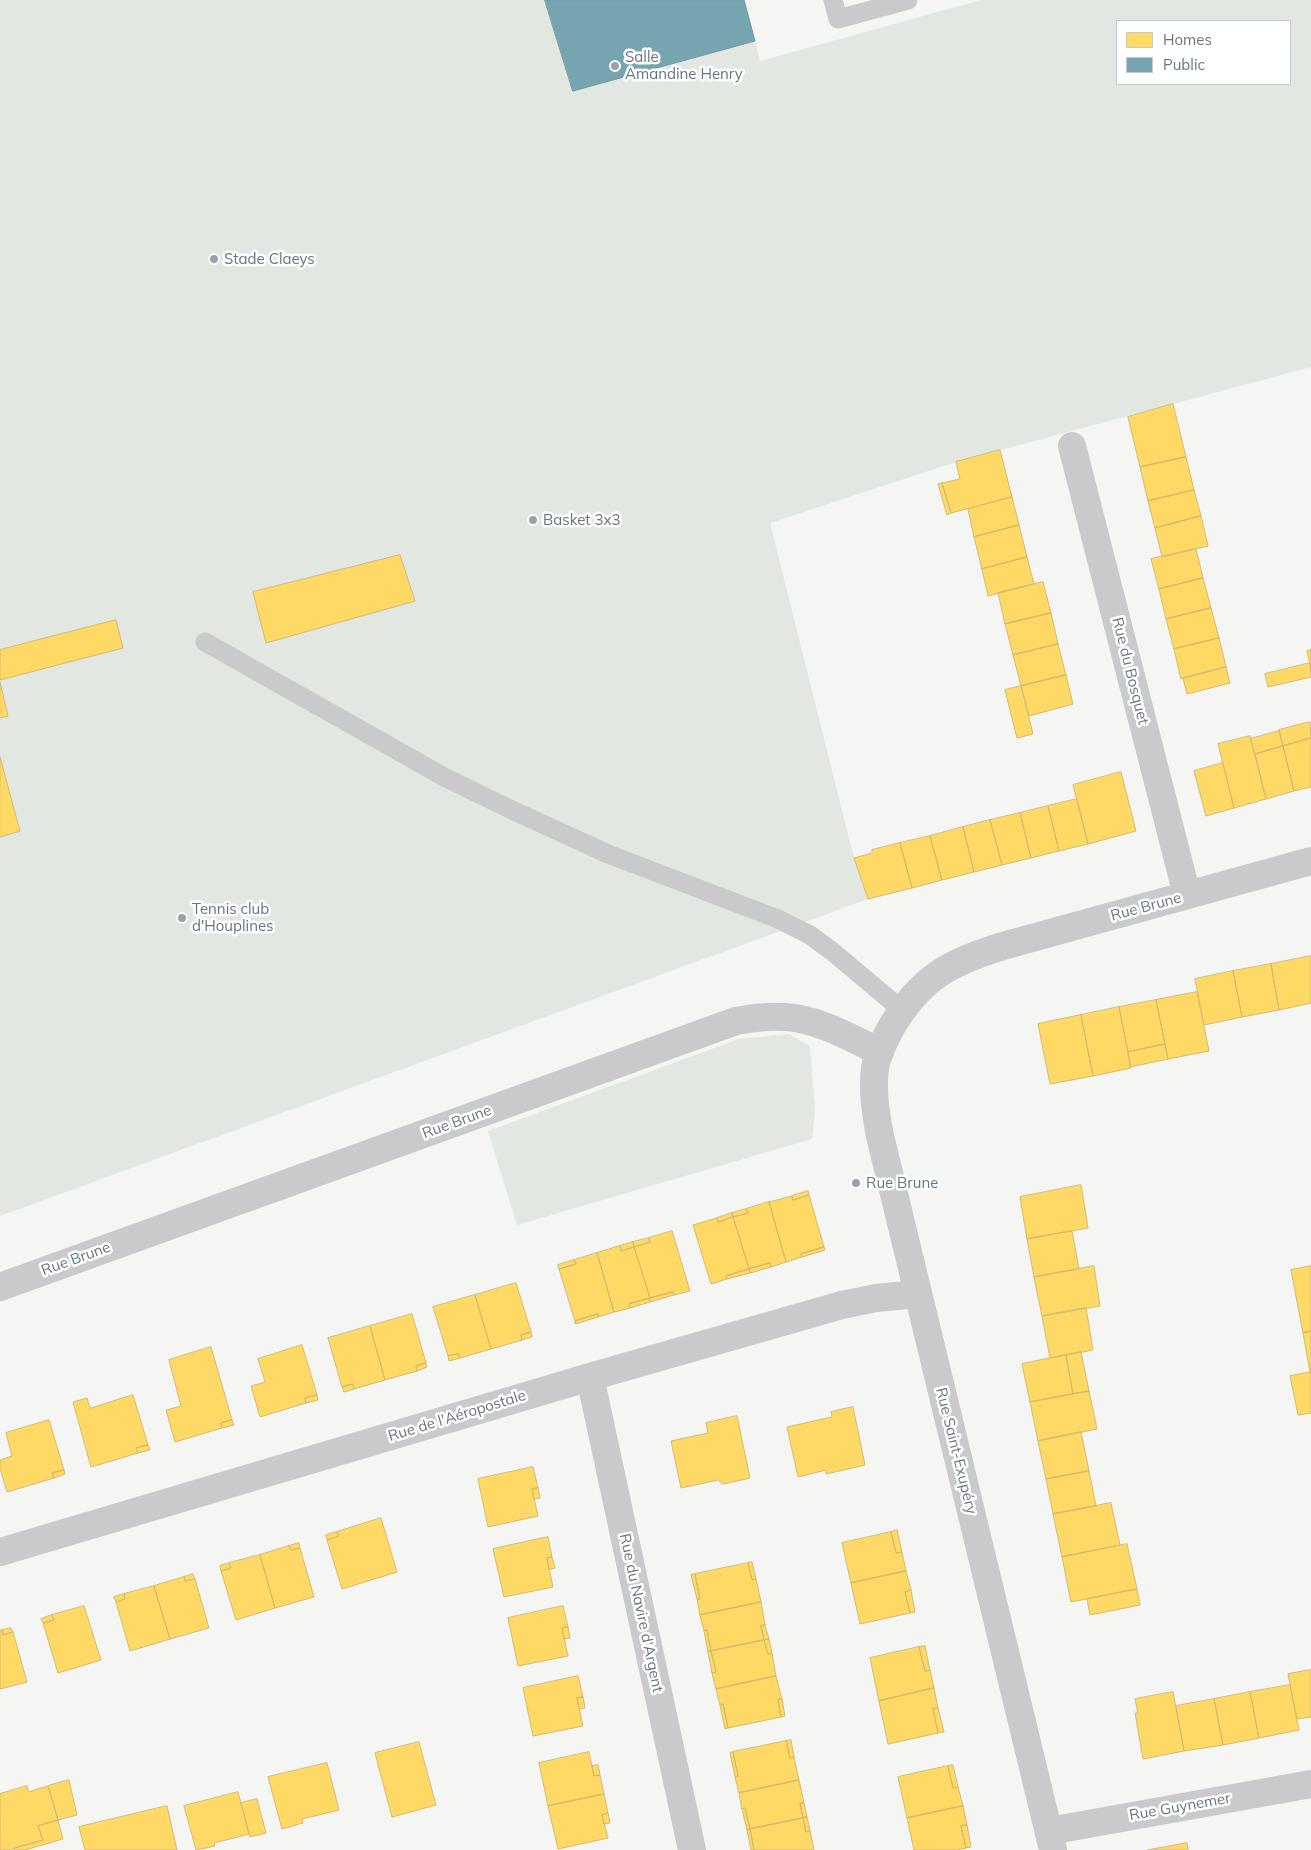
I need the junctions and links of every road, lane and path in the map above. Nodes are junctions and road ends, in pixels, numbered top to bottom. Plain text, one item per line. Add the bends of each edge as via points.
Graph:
1 (833, 0) edge
2 (908, 0) edge
3 (1072, 446) dead end
4 (205, 642) dead end
5 (1311, 861) edge
6 (1188, 895) junction
7 (902, 1010) junction
8 (880, 1052) junction
9 (0, 1287) edge
10 (918, 1294) junction
11 (590, 1376) junction
12 (0, 1552) edge
13 (1311, 1784) edge
14 (1051, 1841) edge
15 (692, 1850) edge

1 - 2 lane via 838,19
3 - 6 street, Rue du Bosquet
4 - 7 lane via 446,778 512,810 608,854 778,919 810,935
5 - 6 street, Rue Brune
6 - 7 street, Rue Brune via 963,959 921,987
7 - 8 street, Rue Brune
8 - 9 street, Rue Brune via 811,1022 788,1017 736,1021
8 - 10 street, Rue Saint-Exupéry via 875,1066 875,1105
10 - 11 street, Rue de l'Aéropostale via 842,1305
10 - 14 street, Rue Saint-Exupéry
11 - 12 street, Rue de l'Aéropostale
11 - 15 street, Rue du Navire d'Argent
13 - 14 street, Rue Guynemer

